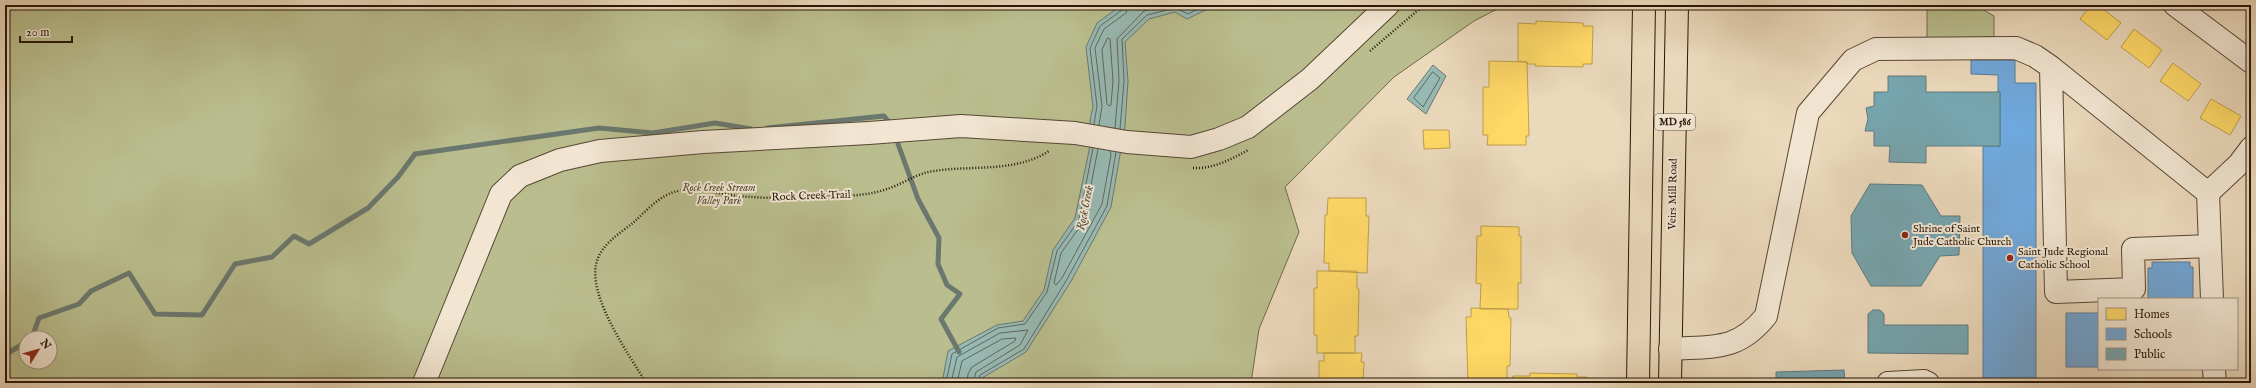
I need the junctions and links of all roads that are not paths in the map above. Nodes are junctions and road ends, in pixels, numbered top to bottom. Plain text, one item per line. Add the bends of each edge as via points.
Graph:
1 (1388, 5) edge
2 (1644, 5) edge
3 (1677, 5) edge
4 (2175, 5) edge
5 (2251, 62) edge
6 (2051, 67) junction
7 (2251, 148) edge
8 (2208, 193) junction
9 (2210, 246) junction
10 (2212, 298) edge
11 (1670, 349) junction
12 (2214, 370) edge
13 (424, 383) edge
14 (1638, 383) edge
15 (1670, 383) edge
16 (1888, 383) edge
17 (1928, 383) edge
18 (2215, 383) edge

1 - 13 street via 1310,79 1248,127 1191,147 1081,134 961,126 696,142 608,150 540,167 520,176 501,194
2 - 14 main road, MD 586
3 - 11 main road, Veirs Mill Road / MD 586
4 - 5 street
6 - 8 street
6 - 9 street via 2056,292 2134,289 2133,249
6 - 11 street via 2016,48 1876,50 1853,60 1808,113 1766,316 1754,331 1727,345
7 - 8 street via 2239,164
8 - 9 street
9 - 10 street
11 - 15 main road, Veirs Mill Road / MD 586
12 - 18 street
16 - 17 street

